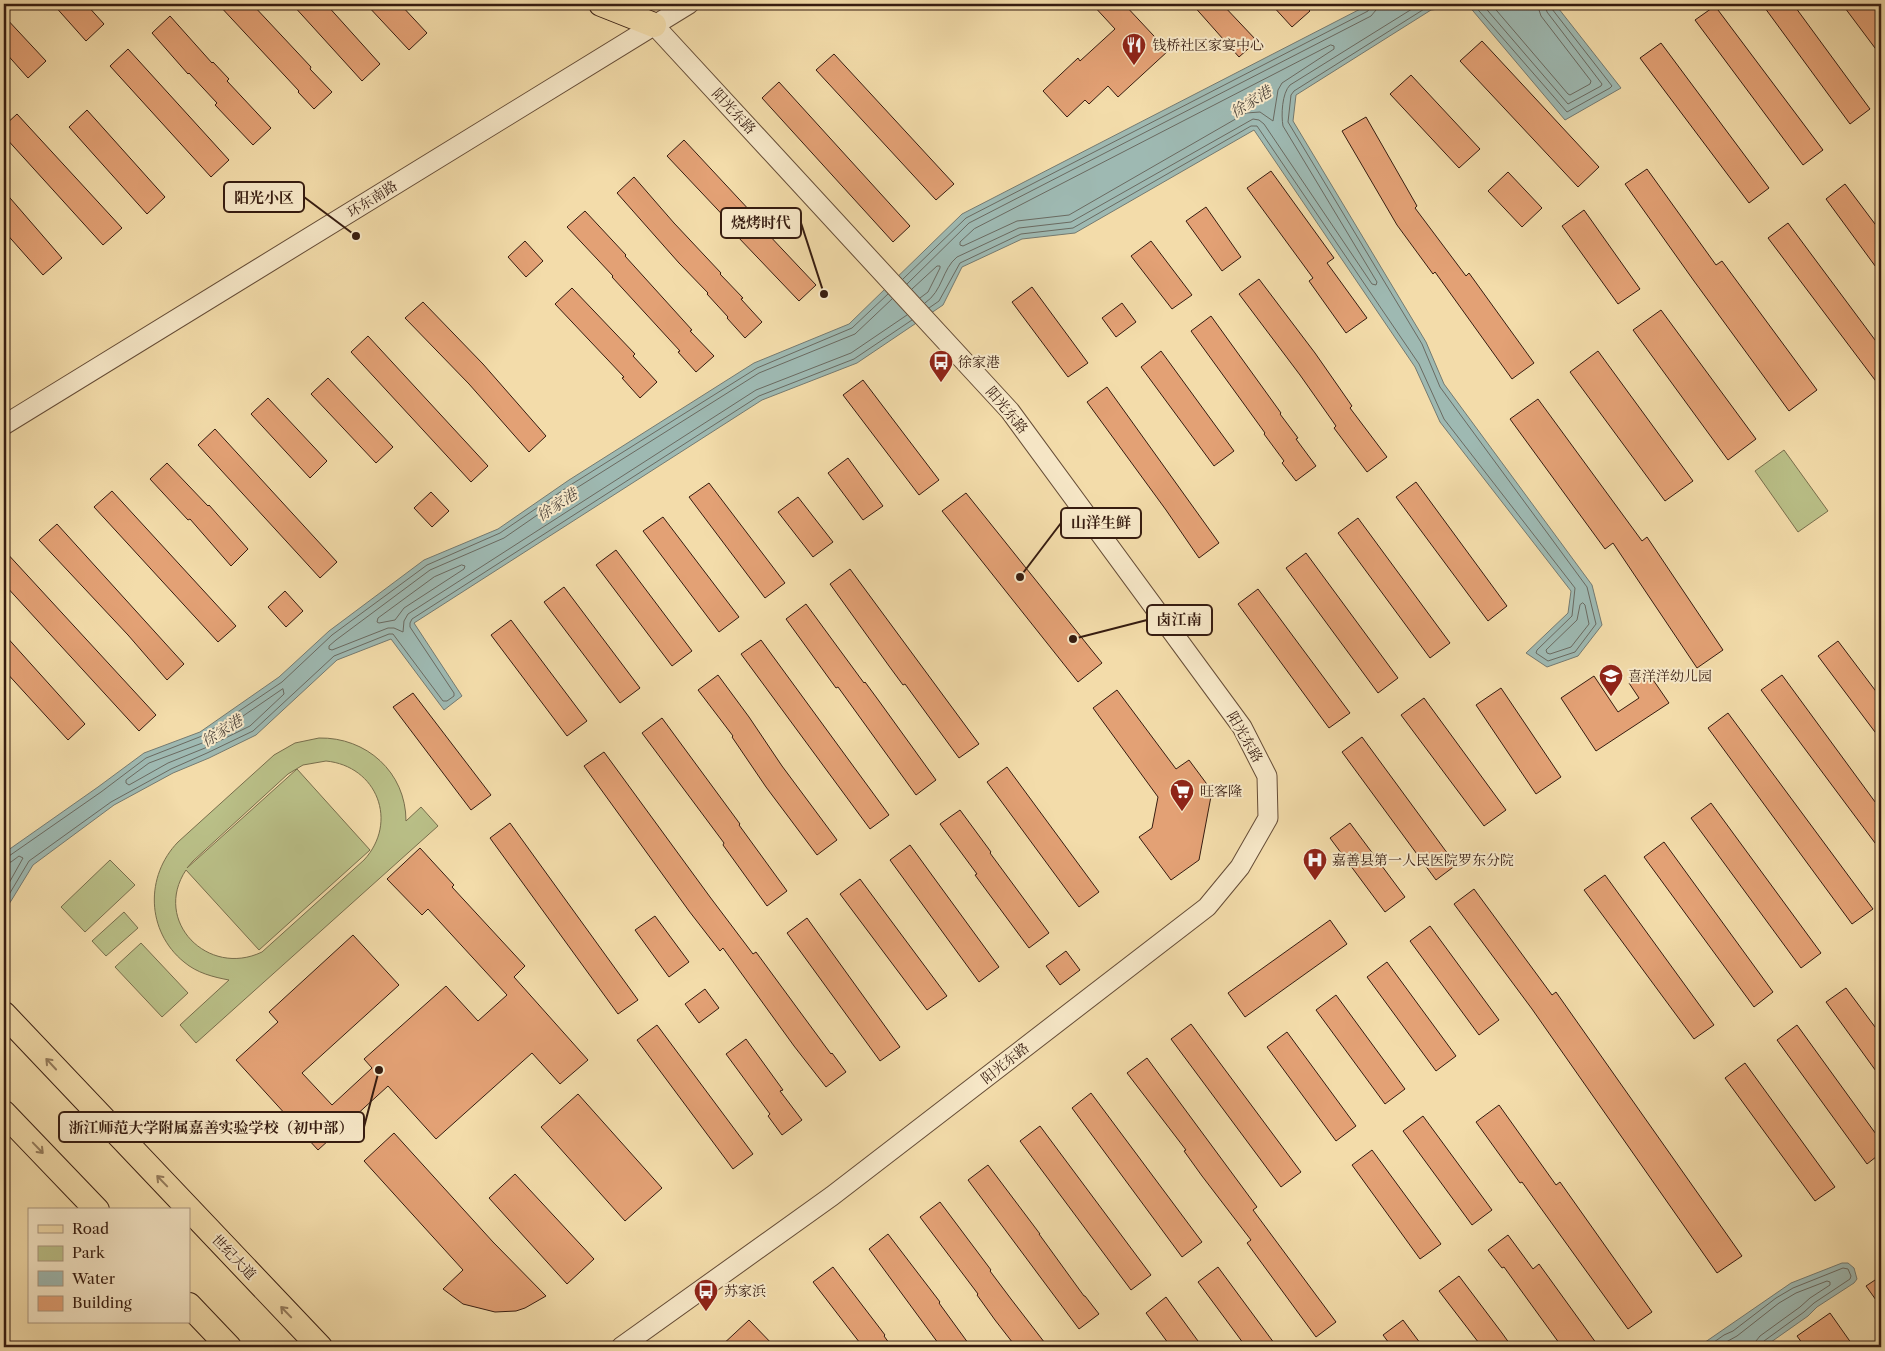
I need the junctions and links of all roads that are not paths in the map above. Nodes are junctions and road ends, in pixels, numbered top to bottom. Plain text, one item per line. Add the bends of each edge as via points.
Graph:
1 (601, 4) edge
2 (638, 4) edge
3 (689, 4) edge
4 (654, 25) junction
5 (4, 425) edge
6 (4, 1014) edge
7 (4, 1113) edge
8 (95, 1208) edge
9 (188, 1208) edge
10 (190, 1210) edge
11 (190, 1306) edge
12 (205, 1347) edge
13 (229, 1347) edge
14 (320, 1347) edge
15 (621, 1347) edge

1 - 4 main road, 阳光东路
2 - 4 main road, 阳光东路
3 - 4 street, 环东南路
4 - 5 street, 环东南路
4 - 15 street, 阳光东路 via 1010,411 1242,726 1267,776 1268,818 1240,867 1207,907 832,1196
9 -> 6 main road, 世纪大道
7 -> 8 main road
14 -> 10 main road, 世纪大道
11 - 12 main road
11 - 13 main road

